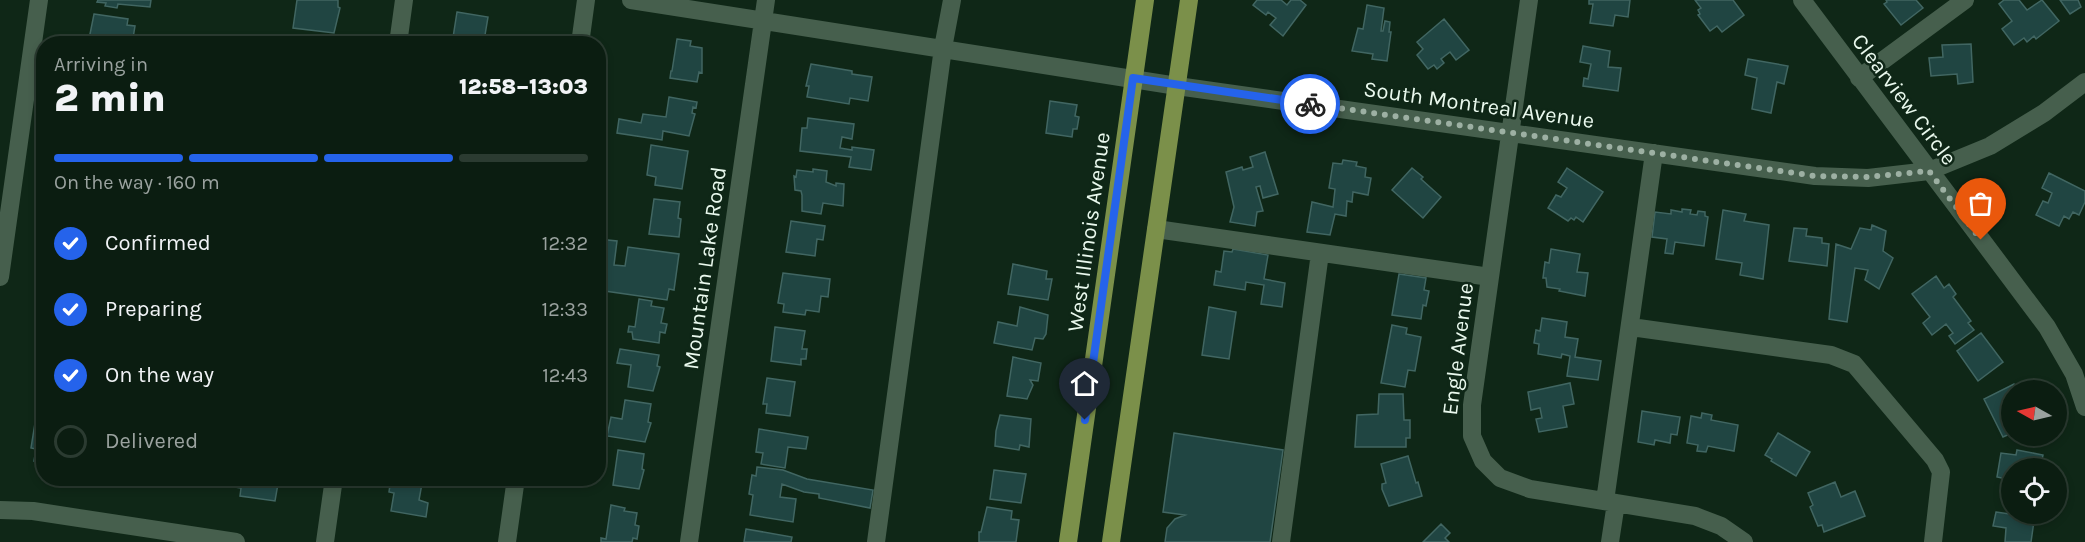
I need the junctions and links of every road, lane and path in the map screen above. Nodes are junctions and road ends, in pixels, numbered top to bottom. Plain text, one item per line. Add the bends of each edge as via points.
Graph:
1 (39, 0) edge
2 (404, 0) edge
3 (586, 0) edge
4 (631, 0) edge
5 (766, 0) edge
6 (952, 0) edge
7 (1145, 0) edge
8 (1189, 0) edge
9 (1528, 0) edge
10 (1802, 0) edge
11 (1965, 0) edge
12 (763, 20) junction
13 (399, 36) edge
14 (581, 36) edge
15 (943, 48) junction
16 (1133, 78) junction
17 (1859, 78) junction
18 (2085, 82) edge
19 (1177, 86) junction
20 (1510, 132) junction
21 (1654, 153) junction
22 (1929, 171) junction
23 (1156, 229) junction
24 (1320, 253) junction
25 (0, 277) edge
26 (1490, 277) junction
27 (1630, 327) junction
28 (2085, 407) edge
29 (333, 486) edge
30 (515, 486) edge
31 (1611, 502) junction
32 (0, 510) edge
33 (236, 542) edge
34 (325, 542) edge
35 (507, 542) edge
36 (689, 542) edge
37 (876, 542) edge
38 (1068, 542) edge
39 (1112, 542) edge
40 (1281, 542) edge
41 (1610, 542) edge
42 (1744, 542) edge
43 (1933, 542) edge

1 - 25 street
2 - 13 street
3 - 14 street
4 - 12 street, South Montreal Avenue
5 - 12 street, Mountain Lake Road
6 - 15 street
7 - 16 main road, West Illinois Avenue
8 - 19 main road
9 - 20 street, Engle Avenue
10 - 17 street, Clearview Circle
11 - 17 street
12 - 15 street, South Montreal Avenue
12 - 36 street, Mountain Lake Road
15 - 16 street, South Montreal Avenue
15 - 37 street
16 - 19 street, South Montreal Avenue
16 - 38 main road, West Illinois Avenue
17 - 22 street, Clearview Circle
18 - 22 street, South Montreal Avenue via 1990,146
19 - 20 street, South Montreal Avenue
19 - 23 main road
20 - 21 street, South Montreal Avenue
20 - 26 street, Engle Avenue
21 - 22 street, South Montreal Avenue via 1815,176 1868,177
21 - 27 street
22 - 28 street, Clearview Circle via 2047,327 2074,374
23 - 24 street
23 - 39 main road
24 - 26 street
24 - 40 street
26 - 31 street, Engle Avenue via 1472,405 1472,436 1483,461 1500,478 1530,489
27 - 31 street
27 - 43 street via 1831,355 1854,364 1941,472
29 - 34 street
30 - 35 street
31 - 41 street
31 - 42 street, Engle Avenue via 1695,516 1721,526
32 - 33 street via 33,511

